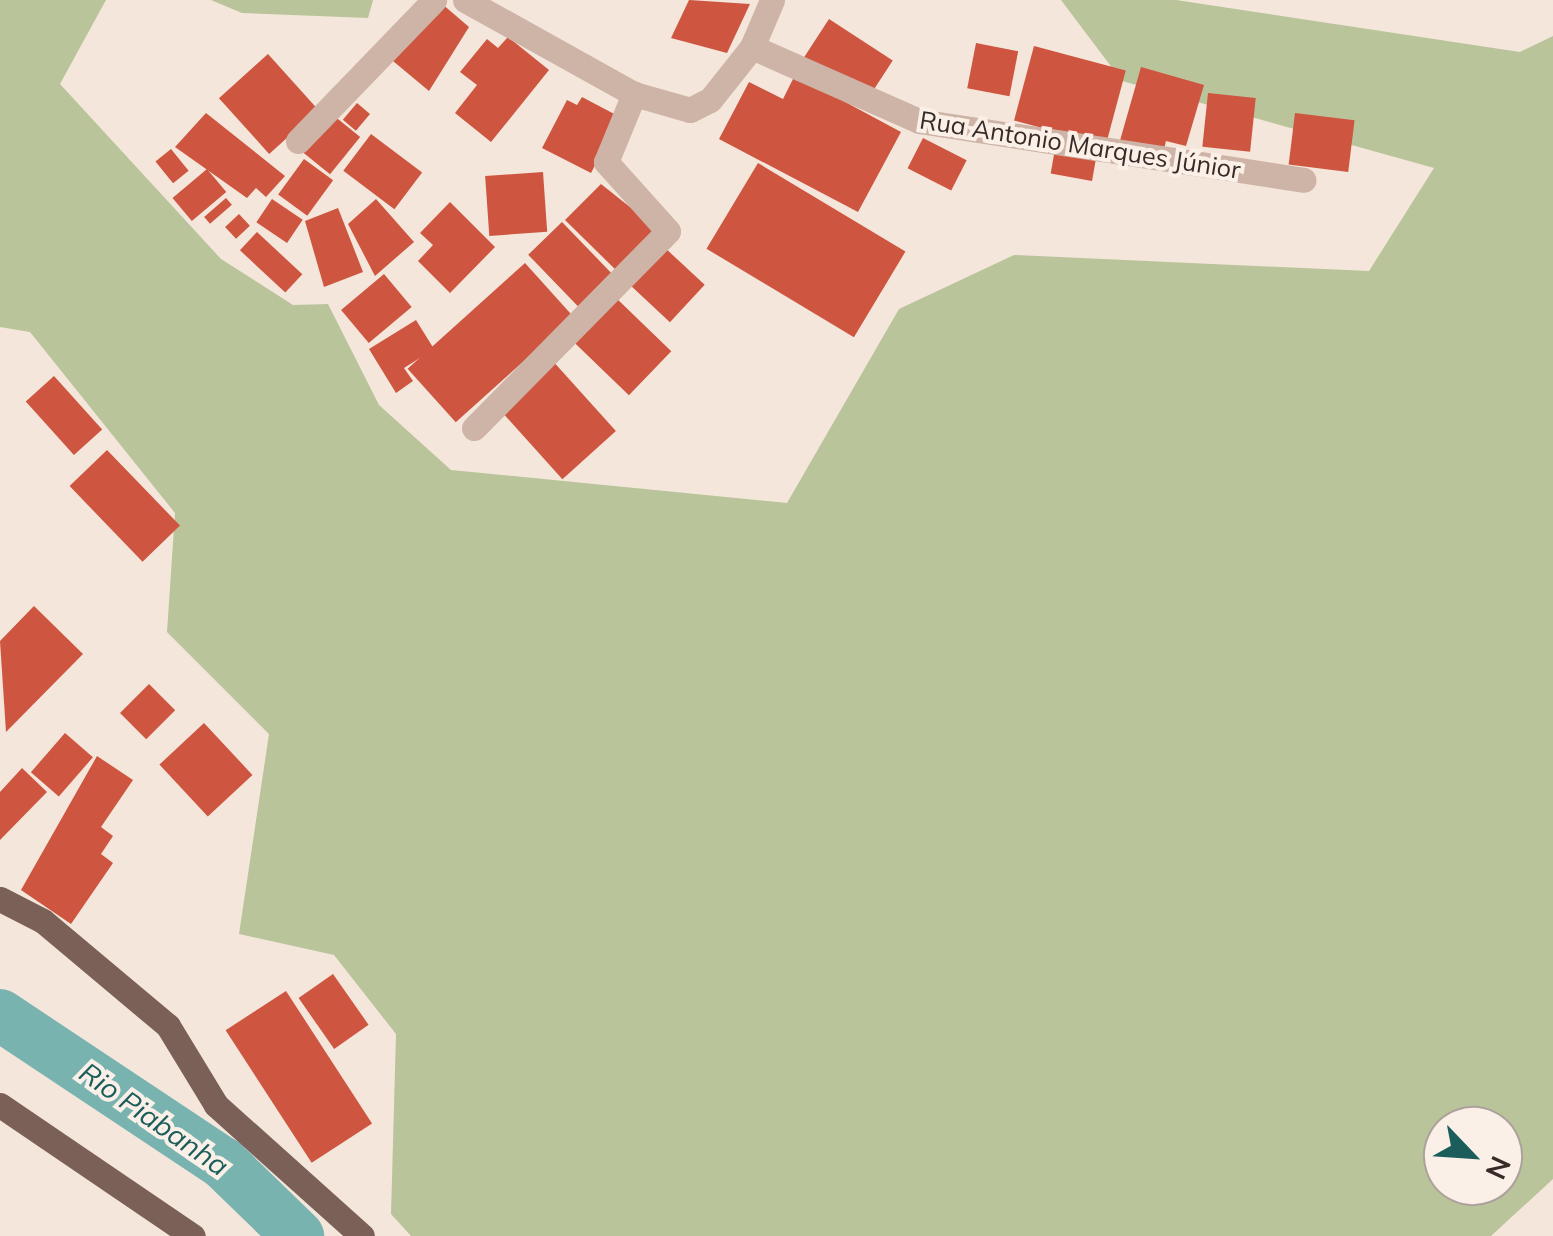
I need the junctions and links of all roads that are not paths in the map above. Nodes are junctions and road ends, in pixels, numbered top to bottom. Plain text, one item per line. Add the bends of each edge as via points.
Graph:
1 (434, 0) edge
2 (465, 0) edge
3 (772, 0) edge
4 (752, 47) junction
5 (634, 94) junction
6 (298, 141) dead end
7 (1303, 180) dead end
8 (474, 428) dead end
9 (0, 899) edge
10 (0, 1106) edge
11 (193, 1236) edge
12 (362, 1236) edge

1 - 6 street
2 - 5 street
3 - 4 street
4 - 5 street via 699,108
4 - 7 street, Rua Antonio Marques Júnior via 919,121
5 - 8 street via 606,162 668,231
9 - 12 main road via 44,921 168,1026 216,1105
10 - 11 main road

